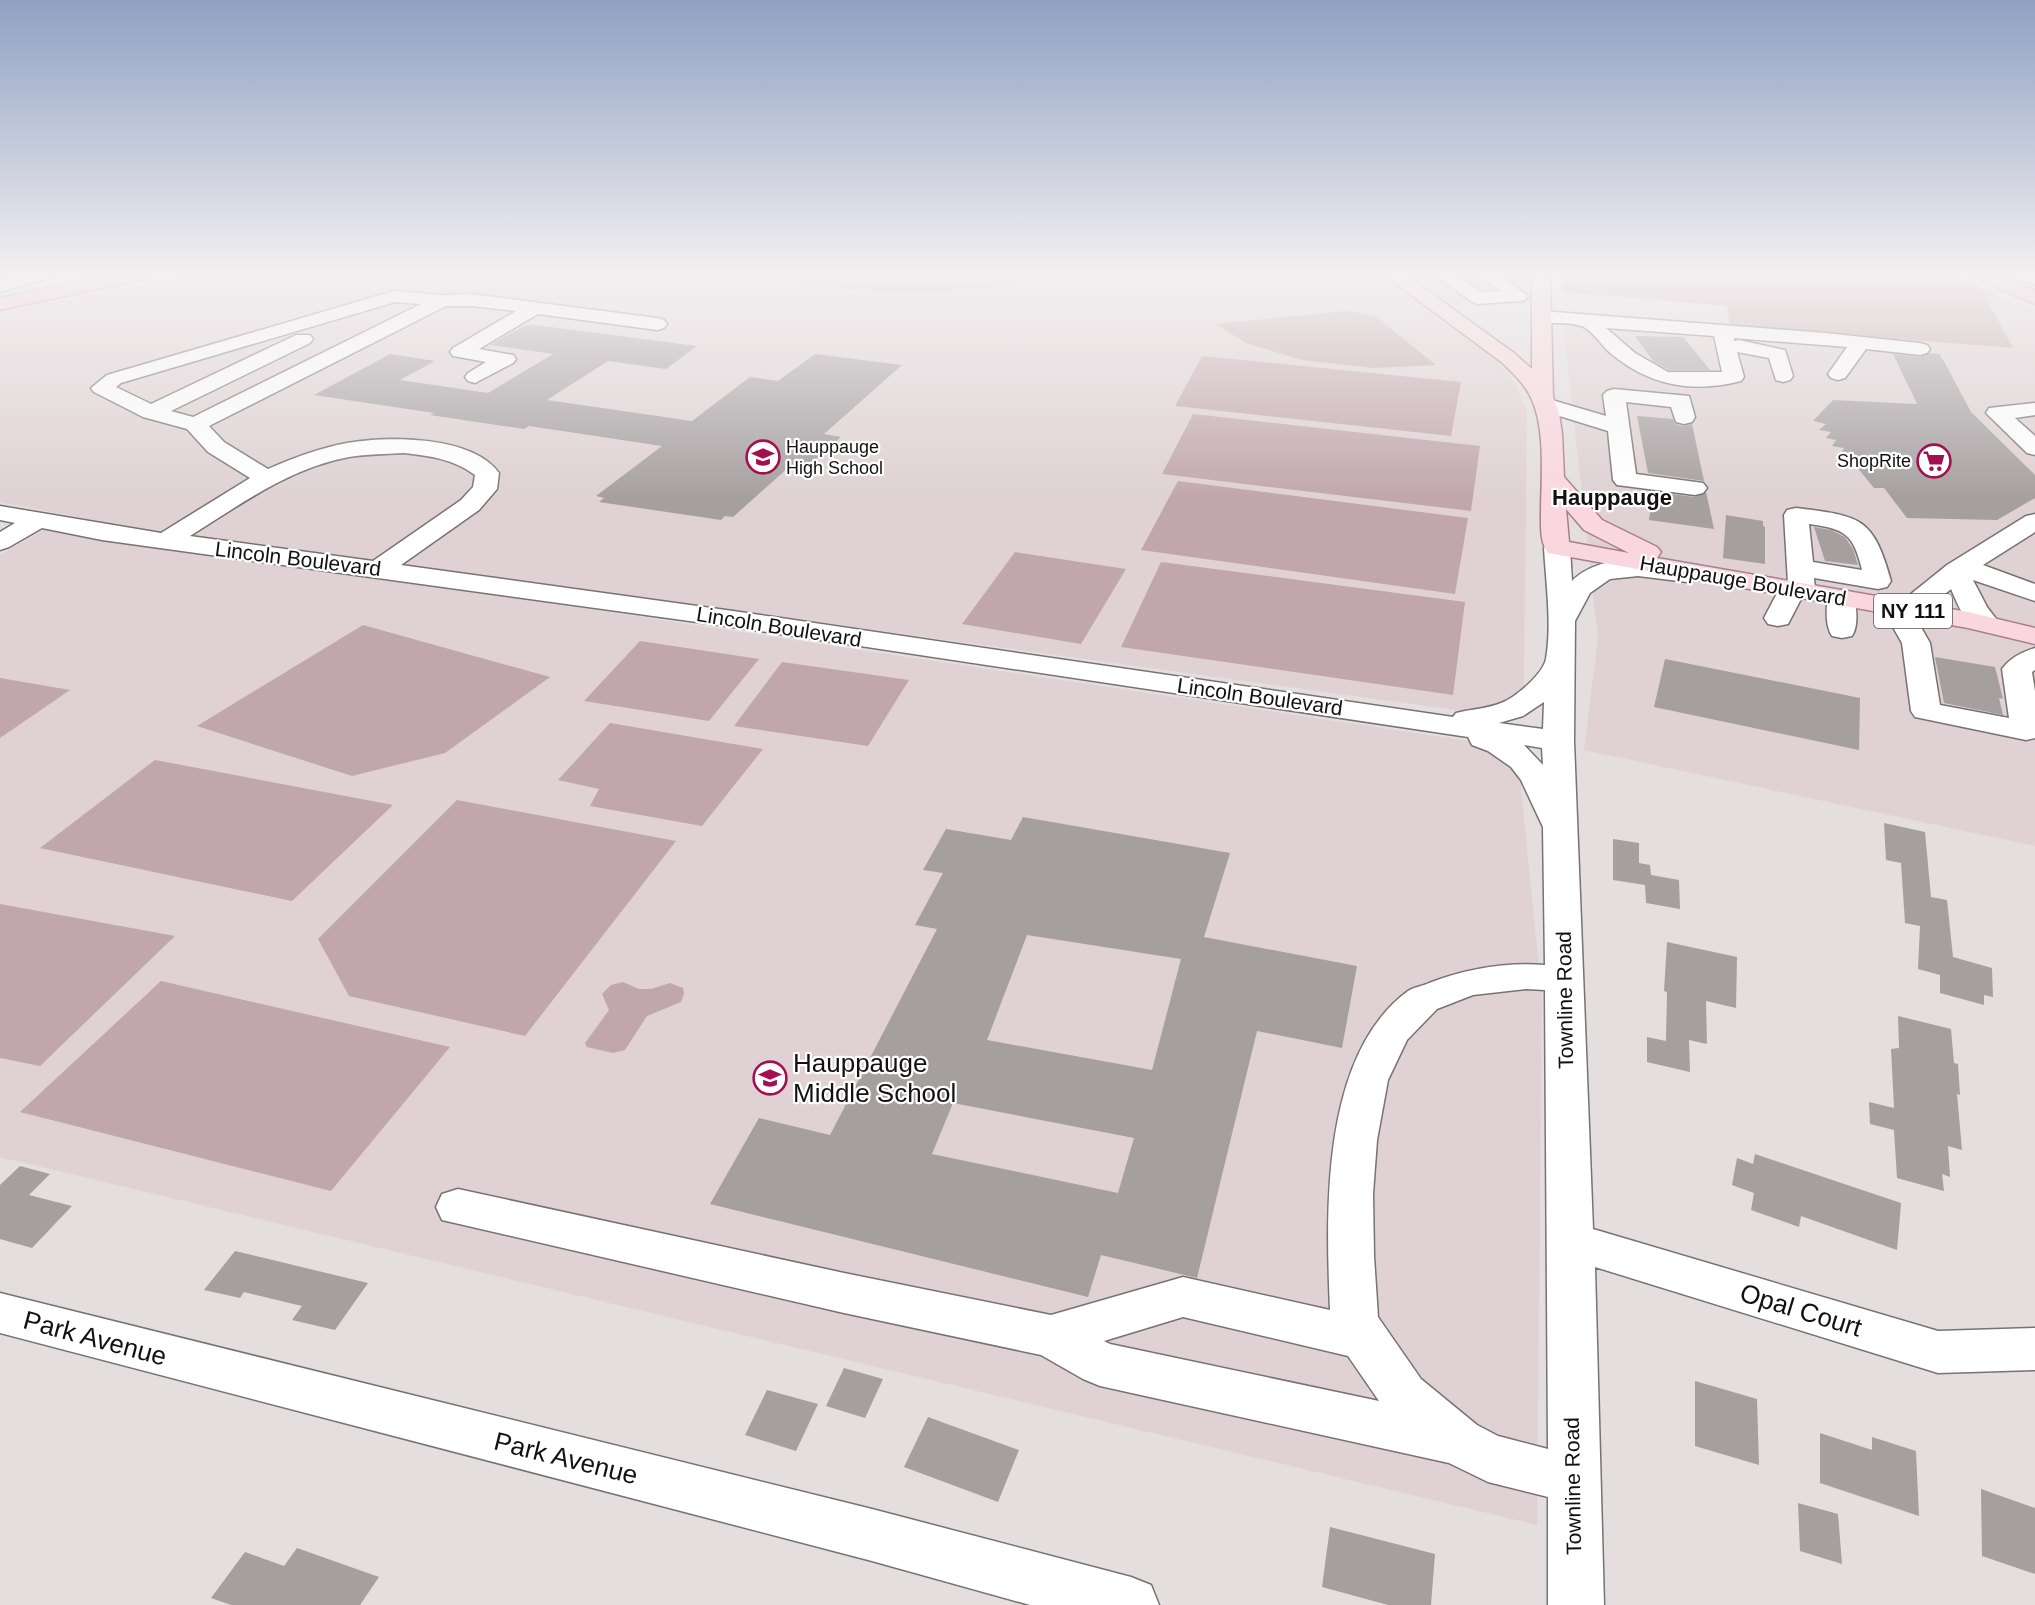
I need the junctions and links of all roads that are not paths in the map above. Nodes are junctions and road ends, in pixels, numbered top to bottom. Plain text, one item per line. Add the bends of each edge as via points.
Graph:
1 (214, 349) edge
2 (283, 349) edge
3 (346, 349) edge
4 (465, 349) edge
5 (1495, 349) edge
6 (1542, 349) edge
7 (1618, 349) edge
8 (1727, 349) edge
9 (1766, 349) edge
10 (1856, 349) edge
11 (1542, 355) junction
12 (1512, 361) junction
13 (1838, 374) dead end
14 (1783, 376) dead end
15 (475, 377) dead end
16 (1544, 401) junction
17 (2035, 409) edge
18 (151, 412) junction
19 (1684, 417) dead end
20 (195, 424) junction
21 (1617, 427) junction
22 (1551, 434) junction
23 (2035, 448) edge
24 (267, 478) junction
25 (1552, 478) junction
26 (1695, 488) dead end
27 (0, 513) edge
28 (39, 520) junction
29 (2035, 521) edge
30 (165, 541) junction
31 (0, 542) edge
32 (1557, 549) junction
33 (379, 569) junction
34 (1959, 569) junction
35 (1737, 580) junction
36 (1798, 583) junction
37 (2035, 593) edge
38 (1840, 598) junction
39 (1890, 601) junction
40 (1778, 618) dead end
41 (1561, 621) junction
42 (1986, 624) junction
43 (1842, 630) dead end
44 (2035, 636) edge
45 (2035, 657) edge
46 (1560, 661) junction
47 (1402, 718) junction
48 (1558, 741) junction
49 (1560, 831) junction
50 (1564, 980) junction
51 (458, 1206) dead end
52 (1571, 1241) junction
53 (0, 1313) edge
54 (1051, 1336) junction
55 (1364, 1339) junction
56 (2035, 1349) edge
57 (1459, 1442) junction
58 (1572, 1479) junction
59 (1131, 1605) edge
60 (1576, 1605) edge

1 - 18 street via 114,379 101,388
2 - 18 street
3 - 20 street
4 - 15 street via 460,352 506,359
5 - 12 main road, Townline Road
6 - 11 main road, Townline Road
7 - 8 street via 1655,375 1673,380 1734,377
9 - 14 street via 1778,354
10 - 13 street
11 - 12 main road via 1531,363
11 - 16 main road, Townline Road
12 - 16 main road, Townline Road
16 - 21 street
16 - 22 main road, Townline Road
17 - 23 street via 1997,413
18 - 20 street
19 - 21 street via 1681,401 1614,395
20 - 24 street via 216,447
21 - 22 street
21 - 26 street via 1625,480
22 - 25 main road, Townline Road
24 - 30 street
24 - 33 street via 298,464 348,450 404,446 441,450 468,459 487,473 485,489 470,505
25 - 32 main road, Townline Road
25 - 35 main road, NY 111 via 1586,519 1602,531 1659,556
27 - 28 street, Lincoln Boulevard
28 - 30 street, Lincoln Boulevard
28 - 31 street
29 - 34 street
30 - 33 street, Lincoln Boulevard
32 - 35 main road, Hauppauge Boulevard / NY 111
32 - 41 street, Townline Road
33 - 47 street, Lincoln Boulevard
34 - 37 street
34 - 39 street via 1921,600
34 - 42 street via 1974,609
35 - 36 main road, Hauppauge Boulevard / NY 111
35 - 41 street via 1638,570 1605,572 1590,579
36 - 38 main road, Hauppauge Boulevard / NY 111
36 - 39 street
36 - 39 street via 1796,515 1844,522 1863,535
36 - 40 street
38 - 39 main road, Hauppauge Boulevard / NY 111
38 - 43 street
39 - 42 main road, Hauppauge Boulevard / NY 111
39 - 45 street via 1916,643 1926,711 2026,731 2017,669
41 - 46 street, Townline Road
42 - 44 main road, Hauppauge Boulevard / NY 111
46 - 47 street via 1542,689 1525,705 1506,713 1451,721
46 - 48 street, Townline Road
47 - 48 street, Lincoln Boulevard
47 - 49 street via 1486,739 1515,752 1530,767
48 - 49 street, Townline Road
49 - 50 street, Townline Road
50 - 52 street, Townline Road
50 - 55 street via 1526,976 1468,983 1423,1000 1391,1032 1367,1080 1351,1194 1354,1317
51 - 54 street
52 - 56 street, Opal Court via 1938,1352
52 - 58 street, Townline Road
53 - 59 street, Park Avenue via 872,1535
54 - 55 street via 1184,1297
54 - 57 street via 1100,1364
55 - 57 street via 1403,1395
57 - 58 street via 1488,1458
58 - 60 street, Townline Road

